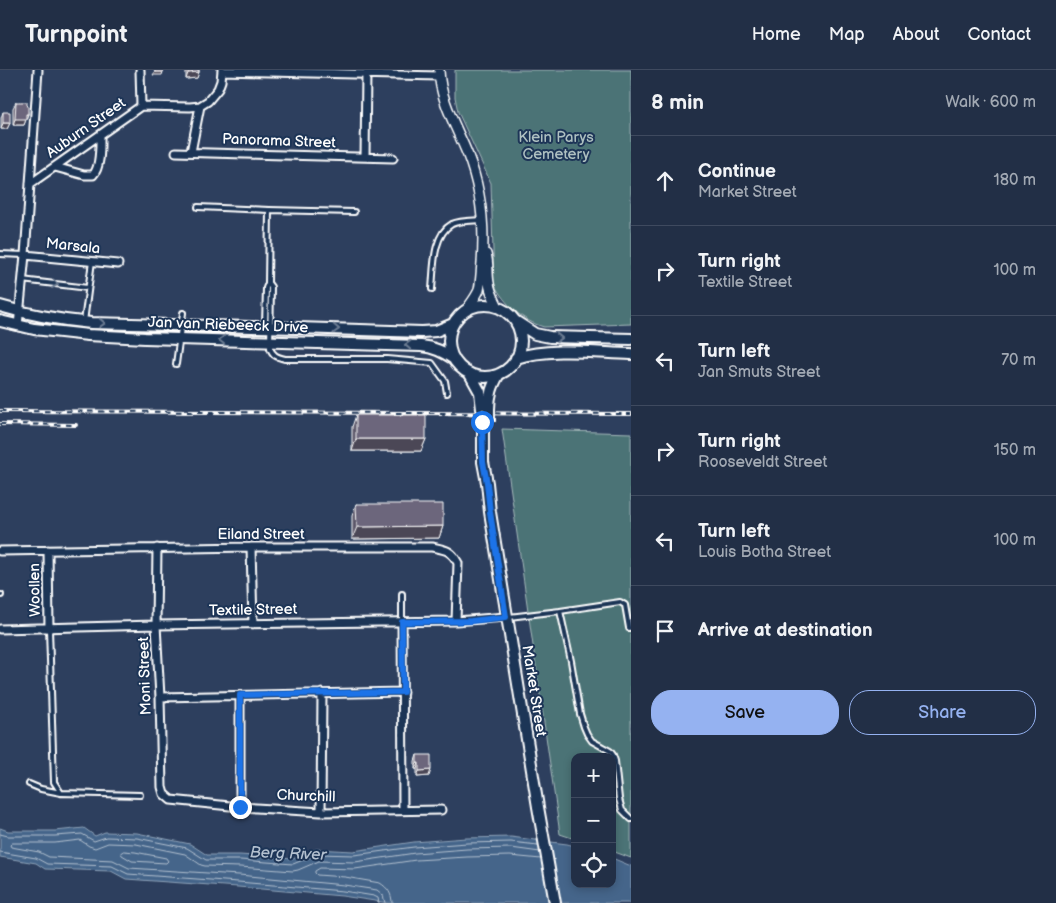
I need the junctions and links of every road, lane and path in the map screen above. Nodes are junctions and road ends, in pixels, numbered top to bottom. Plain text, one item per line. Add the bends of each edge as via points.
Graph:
1 (38, 70) edge
2 (140, 70) edge
3 (222, 71) edge
4 (290, 72) edge
5 (439, 73) edge
6 (366, 74) junction
7 (141, 106) junction
8 (200, 106) junction
9 (100, 135) junction
10 (176, 152) dead end
11 (192, 152) junction
12 (365, 157) junction
13 (393, 158) dead end
14 (55, 167) junction
15 (30, 184) junction
16 (198, 207) dead end
17 (269, 210) junction
18 (354, 212) dead end
19 (483, 220) junction
20 (483, 244) junction
21 (0, 254) edge
22 (24, 255) junction
23 (92, 261) junction
24 (118, 264) dead end
25 (22, 280) junction
26 (88, 288) junction
27 (432, 289) dead end
28 (0, 306) edge
29 (498, 307) junction
30 (467, 310) junction
31 (19, 312) junction
32 (183, 313) dead end
33 (0, 321) edge
34 (514, 321) junction
35 (84, 322) junction
36 (453, 324) junction
37 (180, 325) junction
38 (18, 326) junction
39 (268, 327) junction
40 (179, 339) junction
41 (631, 339) edge
42 (271, 342) junction
43 (631, 354) edge
44 (516, 358) junction
45 (454, 359) junction
46 (176, 364) dead end
47 (470, 374) junction
48 (499, 374) junction
49 (447, 392) dead end
50 (486, 409) junction
51 (251, 547) junction
52 (157, 548) junction
53 (48, 550) junction
54 (0, 551) edge
55 (402, 594) dead end
56 (560, 611) junction
57 (506, 617) junction
58 (456, 621) junction
59 (402, 622) junction
60 (253, 624) junction
61 (156, 625) junction
62 (629, 628) dead end
63 (0, 629) edge
64 (50, 629) junction
65 (403, 692) junction
66 (322, 693) junction
67 (240, 695) junction
68 (160, 696) junction
69 (29, 784) dead end
70 (61, 794) junction
71 (140, 795) dead end
72 (171, 800) joint
73 (240, 807) junction
74 (403, 810) junction
75 (441, 810) dead end
76 (322, 812) junction
77 (631, 819) edge
78 (555, 903) edge

1 - 15 street
2 - 7 street
3 - 4 street
3 - 8 street via 218,89 208,102
4 - 6 street
5 - 6 street
5 - 19 street via 446,105 478,188
6 - 12 street
7 - 8 street, Auburn Street
7 - 9 street, Auburn Street
8 - 11 street
9 - 14 street, Auburn Street
9 - 14 street via 97,172 93,175
10 - 11 street, Panorama Street
11 - 12 street, Panorama Street
12 - 13 street, Panorama Street
14 - 15 street, Auburn Street
15 - 22 street
16 - 17 lane
17 - 18 lane
17 - 39 lane
19 - 20 street
19 - 27 lane via 463,221 443,232 436,245
20 - 29 street via 490,288
20 - 30 street via 479,288
21 - 22 lane
22 - 23 street, Marsala
22 - 25 street
23 - 24 street, Marsala
23 - 26 lane
25 -> 26 lane
25 - 31 street
26 - 35 lane
28 - 31 main road, Jan van Riebeeck Drive
29 - 30 main road via 477,306
29 - 34 main road
30 - 36 main road
31 - 35 main road, Jan van Riebeeck Drive
31 - 38 street
32 - 37 lane
33 - 38 main road, Jan van Riebeeck Drive
34 -> 41 main road via 535,334 550,338
34 - 44 main road via 521,339
35 -> 37 main road, Jan van Riebeeck Drive
39 -> 36 main road, Jan van Riebeeck Drive via 422,332 436,331
36 - 45 main road via 449,342
37 - 39 main road, Jan van Riebeeck Drive
37 - 40 lane
38 - 40 main road, Jan van Riebeeck Drive via 74,334
39 - 42 lane
42 -> 40 main road, Jan van Riebeeck Drive
40 - 46 lane
45 -> 42 main road, Jan van Riebeeck Drive via 428,346
42 - 49 lane via 273,354 285,359 432,364 445,381
43 - 44 main road via 550,352
44 - 48 main road
45 - 47 main road
47 - 48 main road via 490,377
47 - 50 main road, Market Street
48 - 50 main road, Market Street via 491,388
50 - 57 main road, Market Street via 483,462
51 - 52 street, Eiland Street
51 - 58 street, Eiland Street via 432,547 445,550 453,554 458,563
51 - 60 street
52 - 53 street, Eiland Street
52 - 61 street, Moni Street
53 - 54 street, Eiland Street
53 - 64 street, Woollen
55 - 59 lane
56 - 57 lane
56 - 62 lane via 620,602 625,605
56 - 77 lane via 584,727 592,741 613,755 622,810
57 - 58 street, Textile Street
57 - 78 main road, Market Street
58 - 59 street, Textile Street
59 - 60 street, Textile Street
59 - 65 street
60 - 61 street, Textile Street
61 - 64 street, Textile Street
61 - 68 street, Moni Street
63 - 64 street, Textile Street
64 - 70 lane via 54,782
65 - 66 street
65 - 74 street
66 - 67 street
66 - 76 street
67 - 68 street
67 - 73 street
68 - 72 street, Moni Street via 162,786 164,794
69 - 70 lane
70 - 71 lane
72 - 73 street, Churchill
73 - 76 street, Churchill
74 - 75 street, Churchill
74 - 76 street, Churchill

